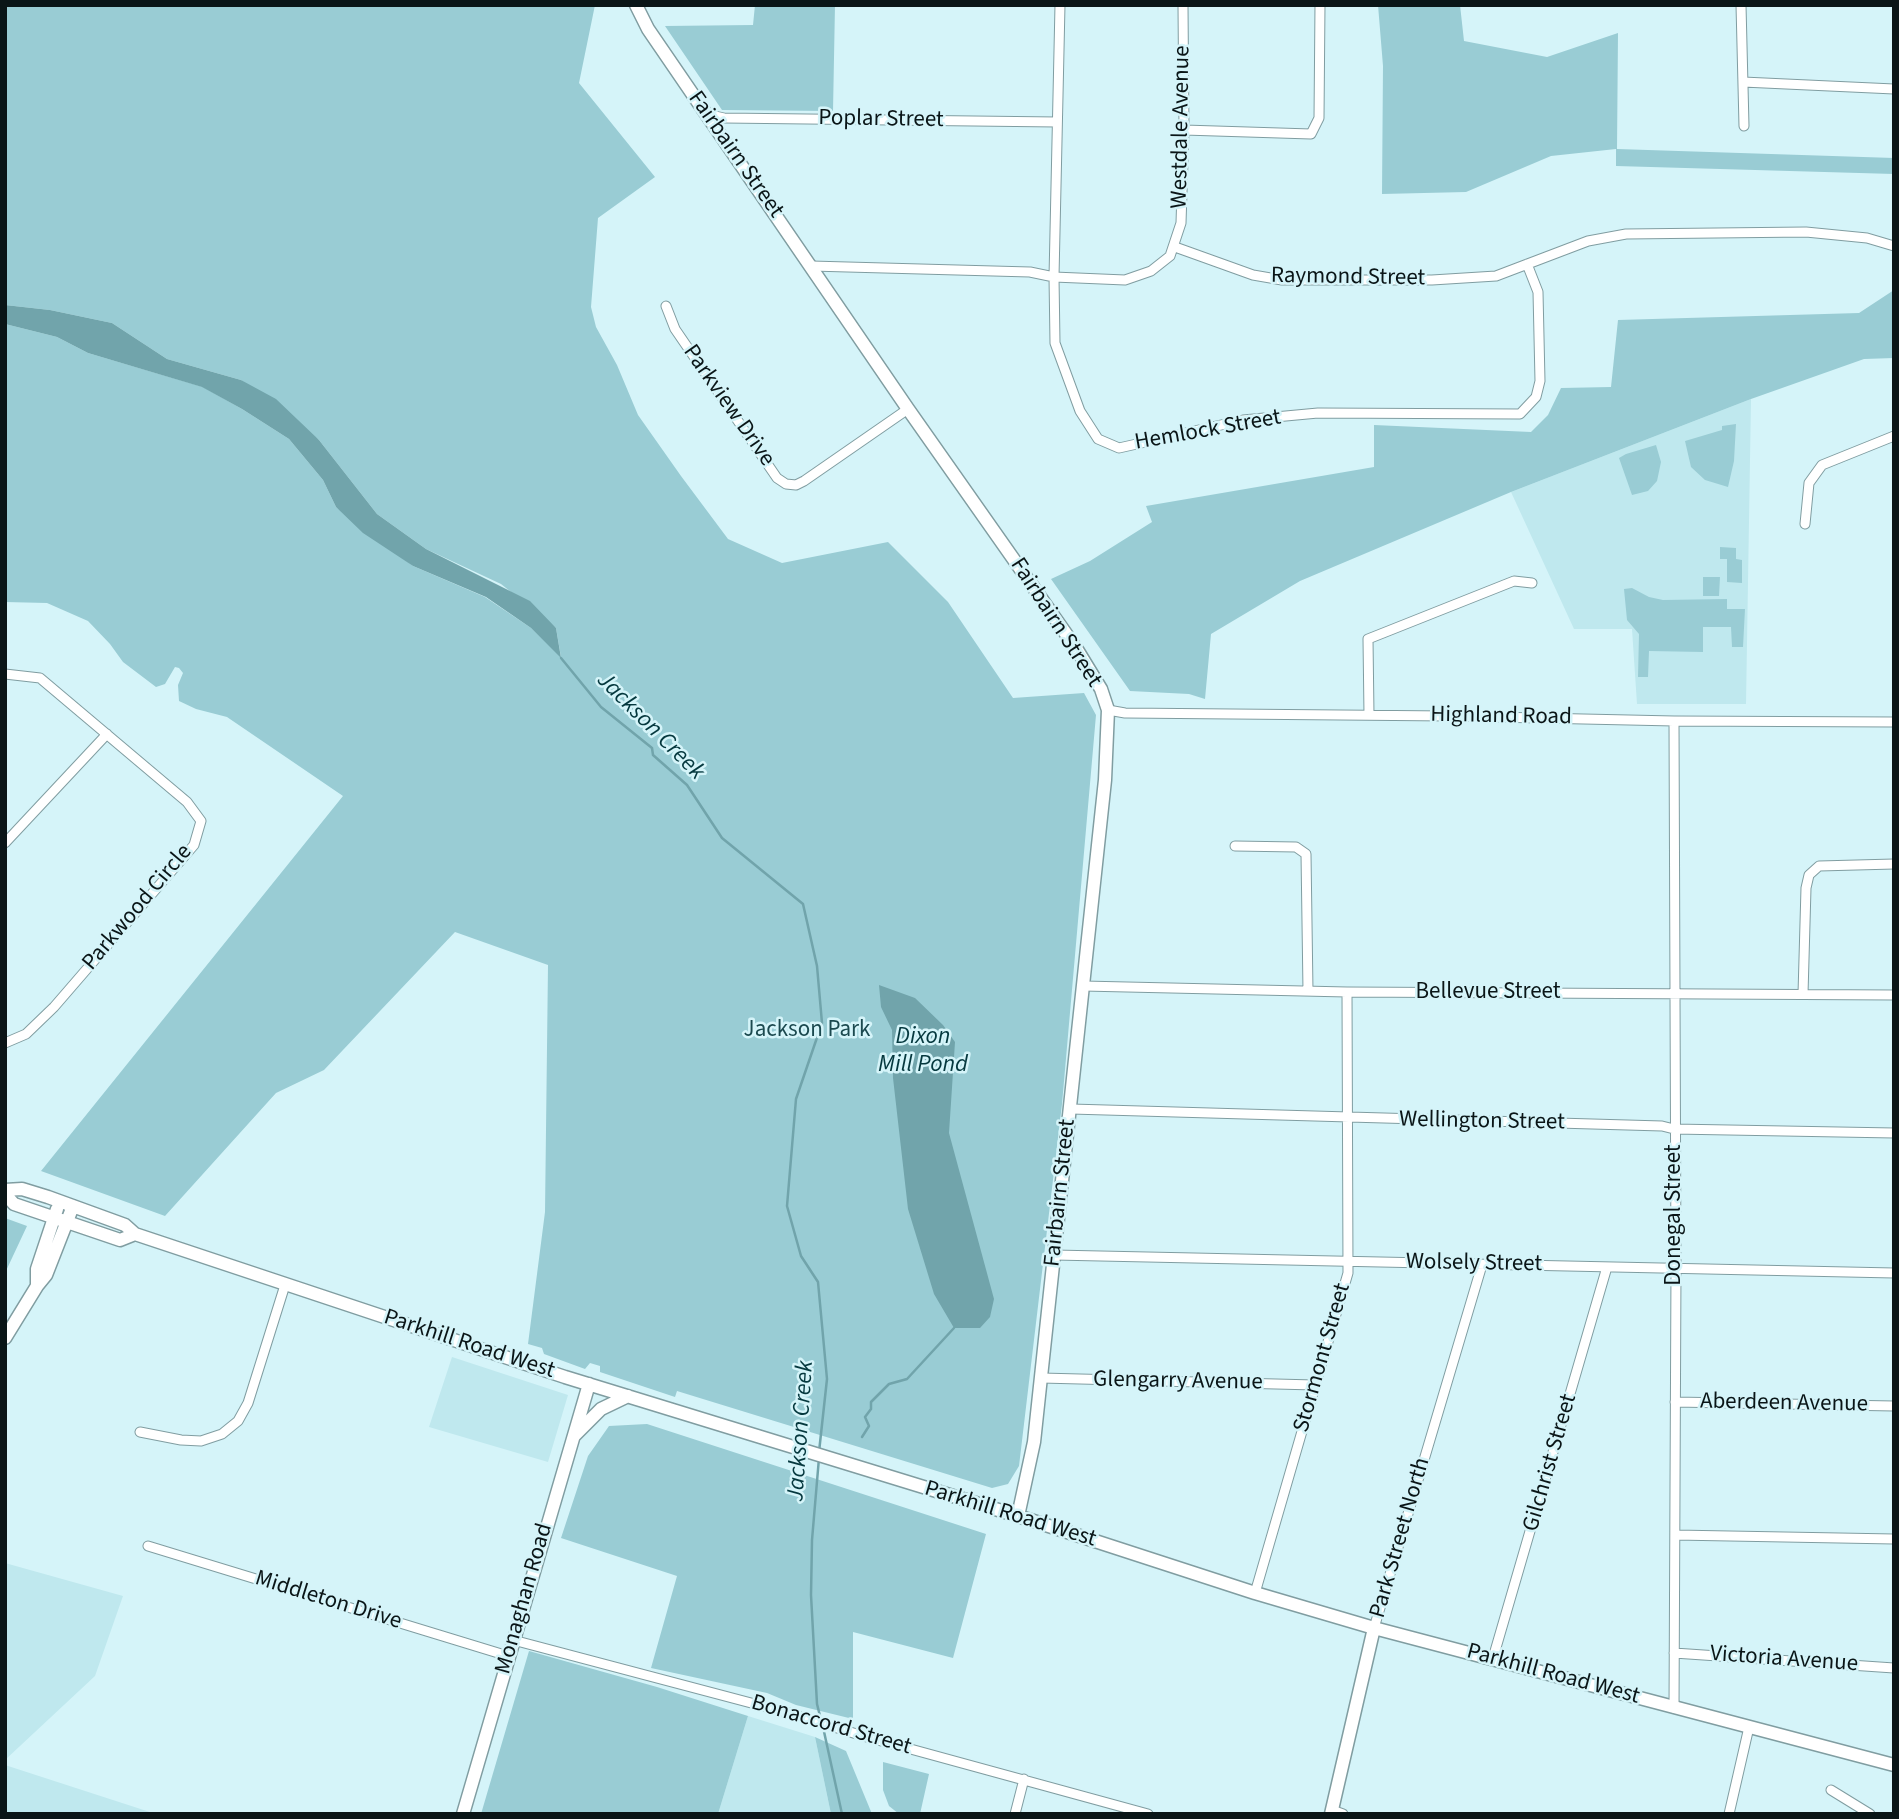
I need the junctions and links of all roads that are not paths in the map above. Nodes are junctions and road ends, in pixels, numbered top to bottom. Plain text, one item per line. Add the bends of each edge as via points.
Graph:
1 (636, 5) edge
2 (1060, 5) edge
3 (1183, 5) edge
4 (1320, 5) edge
5 (1741, 5) edge
6 (1743, 82) junction
7 (1894, 89) edge
8 (706, 114) junction
9 (1057, 122) junction
10 (1744, 126) dead end
11 (1184, 130) junction
12 (1894, 246) edge
13 (1175, 247) junction
14 (1527, 264) junction
15 (811, 266) junction
16 (1054, 276) junction
17 (666, 306) dead end
18 (908, 409) junction
19 (1894, 436) edge
20 (1805, 524) dead end
21 (1532, 583) dead end
22 (5, 674) edge
23 (1108, 710) junction
24 (1369, 715) junction
25 (1674, 721) junction
26 (1894, 722) edge
27 (107, 734) junction
28 (5, 843) edge
29 (1235, 846) dead end
30 (1894, 864) edge
31 (1083, 986) junction
32 (1308, 991) junction
33 (1347, 992) junction
34 (1803, 994) junction
35 (1894, 995) edge
36 (1674, 996) junction
37 (5, 1043) edge
38 (1071, 1109) junction
39 (1347, 1119) junction
40 (1674, 1129) junction
41 (1894, 1133) edge
42 (5, 1192) edge
43 (59, 1201) junction
44 (73, 1206) junction
45 (54, 1216) junction
46 (67, 1221) junction
47 (135, 1234) junction
48 (1054, 1255) junction
49 (1347, 1261) junction
50 (1482, 1265) junction
51 (1607, 1267) junction
52 (1676, 1268) junction
53 (1894, 1273) edge
54 (285, 1285) junction
55 (37, 1286) junction
56 (5, 1338) edge
57 (1041, 1378) junction
58 (589, 1384) junction
59 (1315, 1385) junction
60 (628, 1396) junction
61 (1675, 1402) junction
62 (1894, 1406) edge
63 (140, 1432) dead end
64 (572, 1438) junction
65 (1018, 1516) junction
66 (1675, 1535) junction
67 (1894, 1539) edge
68 (148, 1546) dead end
69 (1255, 1593) junction
70 (1374, 1628) junction
71 (513, 1640) junction
72 (1674, 1653) junction
73 (509, 1656) junction
74 (1493, 1658) junction
75 (1894, 1668) edge
76 (1674, 1708) junction
77 (1749, 1727) junction
78 (1894, 1765) edge
79 (1024, 1779) junction
80 (1830, 1790) dead end
81 (1335, 1812) edge
82 (463, 1814) edge
83 (1015, 1814) edge
84 (1148, 1814) edge
85 (1729, 1814) edge
86 (1870, 1814) edge

1 - 8 main road, Fairbairn Street
2 - 9 street, Hemlock Street
3 - 11 street, Westdale Avenue
4 - 11 street via 1319,118 1311,134
5 - 6 street
6 - 7 street
6 - 10 street
8 - 9 street, Poplar Street via 724,118
8 - 15 main road, Fairbairn Street
9 - 16 street, Hemlock Street
11 - 13 street, Westdale Avenue via 1181,223
12 - 14 street, Raymond Street via 1867,238 1806,232 1626,234 1588,241
13 - 14 street, Raymond Street via 1253,275 1282,280 1496,276
13 - 16 street via 1151,271 1125,280
14 - 16 street, Hemlock Street via 1538,292 1540,381 1536,397 1520,414 1318,413 1242,419 1119,448 1098,439 1069,385 1055,343
15 - 16 street
15 - 18 main road, Fairbairn Street
17 - 18 street, Parkview Drive via 674,329 777,478 786,484 804,481
18 - 23 main road, Fairbairn Street via 1076,648
19 - 20 street via 1822,465 1809,483
21 - 24 street via 1514,581 1368,639
22 - 27 street, Parkwood Circle via 40,678
23 - 24 street, Highland Road
23 - 31 main road, Fairbairn Street
24 - 25 street, Highland Road
25 - 26 street, Highland Road
25 - 36 street, Donegal Street
27 - 28 street
27 - 37 street, Parkwood Circle via 187,802 201,821 194,845 54,1007 26,1034
29 - 32 street via 1296,847 1306,853
30 - 34 street via 1819,866 1809,875
31 - 32 street, Bellevue Street
31 - 38 main road, Fairbairn Street
32 - 33 street, Bellevue Street
33 - 36 street, Bellevue Street
33 - 39 street, Stormont Street
34 - 35 street, Bellevue Street
34 - 36 street, Bellevue Street
36 - 40 street, Donegal Street
38 - 39 street, Wellington Street
38 - 48 main road, Fairbairn Street
39 - 40 street, Wellington Street
39 - 49 street, Stormont Street
40 - 41 street, Wellington Street
40 - 52 street, Donegal Street
42 - 43 main road, Parkhill Road West via 22,1189
42 - 45 main road, Parkhill Road West via 14,1204
43 - 44 main road, Parkhill Road West
43 - 45 main road
44 - 46 main road
44 - 47 main road, Parkhill Road West via 125,1225
45 - 46 main road, Parkhill Road West
45 - 55 main road via 37,1269
46 - 47 main road, Parkhill Road West via 120,1240
46 - 55 main road via 46,1275
47 - 54 main road, Parkhill Road West
48 - 49 street, Wolsely Street
48 - 57 main road, Fairbairn Street
49 - 50 street, Wolsely Street
49 - 59 street, Stormont Street via 1348,1273
50 - 51 street, Wolsely Street
50 - 70 street, Park Street North
51 - 52 street, Wolsely Street
51 - 74 street, Gilchrist Street
52 - 53 street, Wolsely Street
52 - 61 street, Donegal Street
54 - 58 main road, Parkhill Road West
54 - 63 street via 248,1403 238,1421 222,1434 201,1441
55 - 56 main road
57 - 59 street, Glengarry Avenue
57 - 65 main road, Fairbairn Street via 1034,1442
58 - 60 main road, Parkhill Road West
58 - 64 main road, Monaghan Road
59 - 69 street, Stormont Street
60 - 64 main road via 601,1409
60 - 65 main road, Parkhill Road West
61 - 62 street, Aberdeen Avenue
61 - 66 street, Donegal Street
64 - 71 main road, Monaghan Road
65 - 69 main road, Parkhill Road West
66 - 67 street
66 - 72 street, Donegal Street
68 - 73 street, Middleton Drive
69 - 70 main road, Parkhill Road West
70 - 74 main road, Parkhill Road West
70 - 81 main road, Park Street North
71 - 73 main road, Monaghan Road
71 - 79 street, Bonaccord Street
72 - 75 street, Victoria Avenue
72 - 76 street, Donegal Street
73 - 82 main road, Monaghan Road
74 - 76 main road, Parkhill Road West
76 - 77 main road, Parkhill Road West
77 - 78 main road, Parkhill Road West
77 - 85 street
79 - 83 street
79 - 84 street, Bonaccord Street
80 - 86 street

